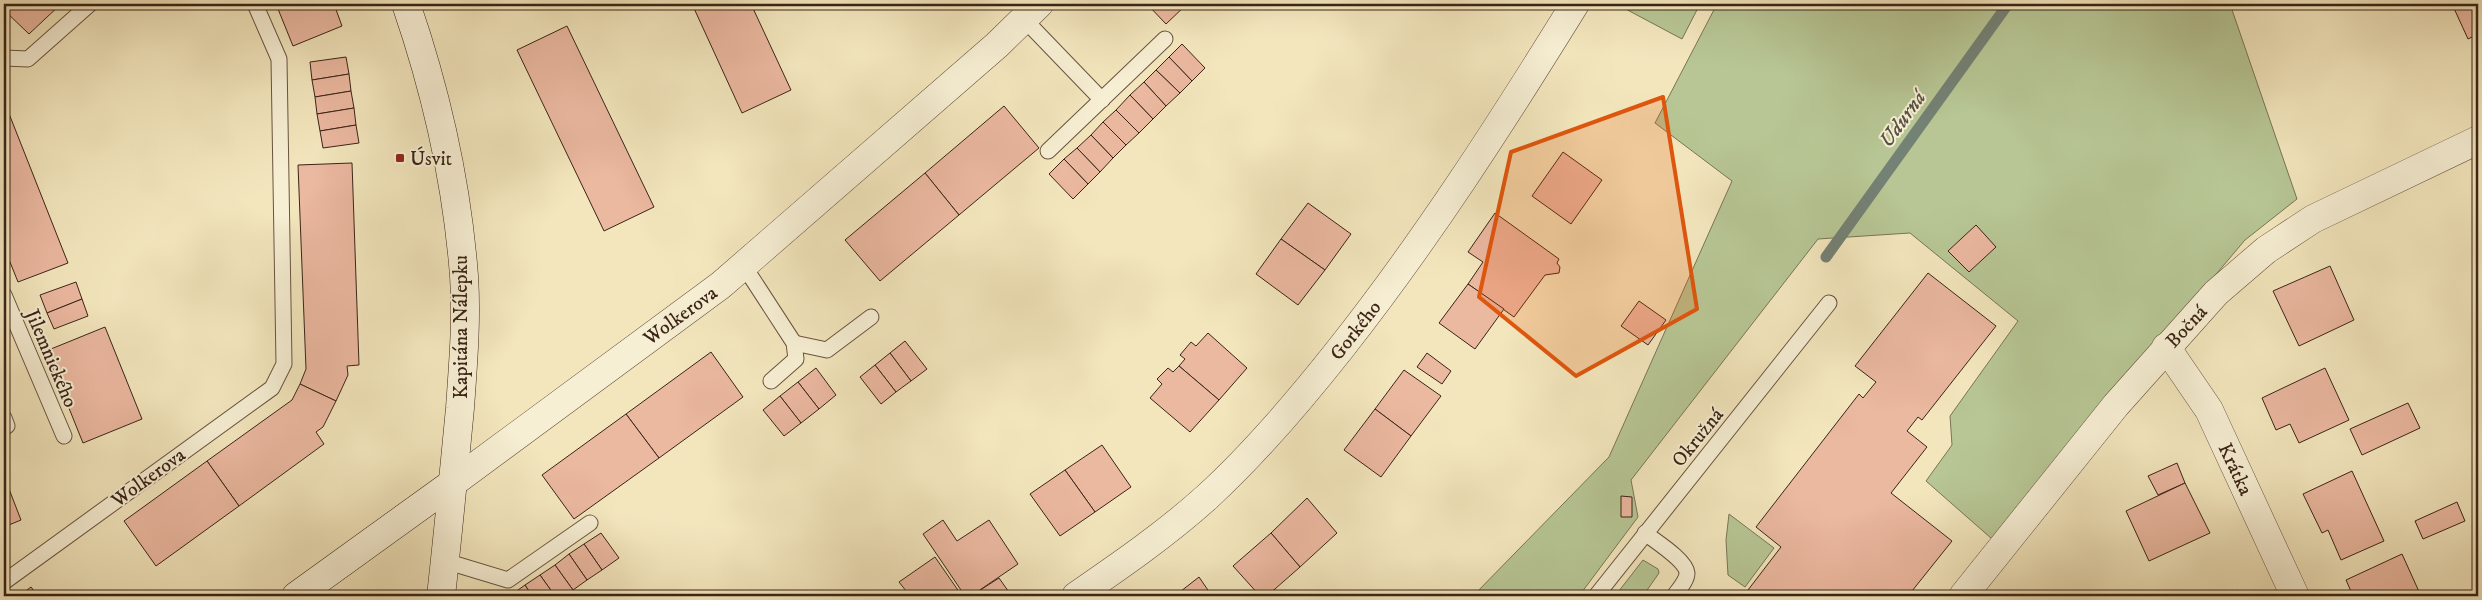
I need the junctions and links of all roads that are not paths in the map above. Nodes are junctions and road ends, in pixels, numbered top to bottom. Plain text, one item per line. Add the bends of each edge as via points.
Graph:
1 (90, 4) edge
2 (255, 4) edge
3 (406, 4) edge
4 (1556, 4) edge
5 (1575, 4) edge
6 (1031, 11) edge
7 (1554, 38) junction
8 (1165, 40) dead end
9 (4, 58) edge
10 (1102, 100) junction
11 (2478, 140) edge
12 (1048, 151) dead end
13 (744, 266) junction
14 (4, 295) edge
15 (1829, 303) dead end
16 (872, 317) dead end
17 (794, 343) junction
18 (2166, 347) junction
19 (771, 381) dead end
20 (64, 436) dead end
21 (454, 482) junction
22 (590, 523) dead end
23 (1645, 533) junction
24 (445, 561) junction
25 (4, 582) edge
26 (296, 596) edge
27 (441, 596) edge
28 (1076, 596) edge
29 (1596, 596) edge
30 (1674, 596) edge
31 (1963, 596) edge
32 (2295, 596) edge

1 - 9 lane via 28,59
2 - 25 lane, Wolkerova via 279,60 284,364 272,388
3 - 21 street, Kapitána Nálepku via 422,50 450,169 464,277 464,355
4 - 7 street, Gorkého
5 - 7 street
6 - 10 lane
6 - 13 street, Wolkerova via 982,58
7 - 28 street, Gorkého via 1438,218 1391,285 1307,391 1207,497 1156,541
8 - 10 lane
10 - 12 lane
11 - 18 street, Bočná via 2313,219 2273,245 2216,293
13 - 17 lane
13 - 21 street, Wolkerova
14 - 20 lane, Jilemnického
15 - 23 lane, Okružná
16 - 17 lane via 827,350
17 - 19 lane via 796,359
18 - 31 street, Bočná
18 - 32 street, Krátka via 2209,410
21 - 24 street, Kapitána Nálepku
21 - 26 street, Wolkerova
22 - 24 lane via 508,580
23 - 29 lane, Okružná
23 - 30 lane via 1684,563 1685,581
24 - 27 street, Kapitána Nálepku

